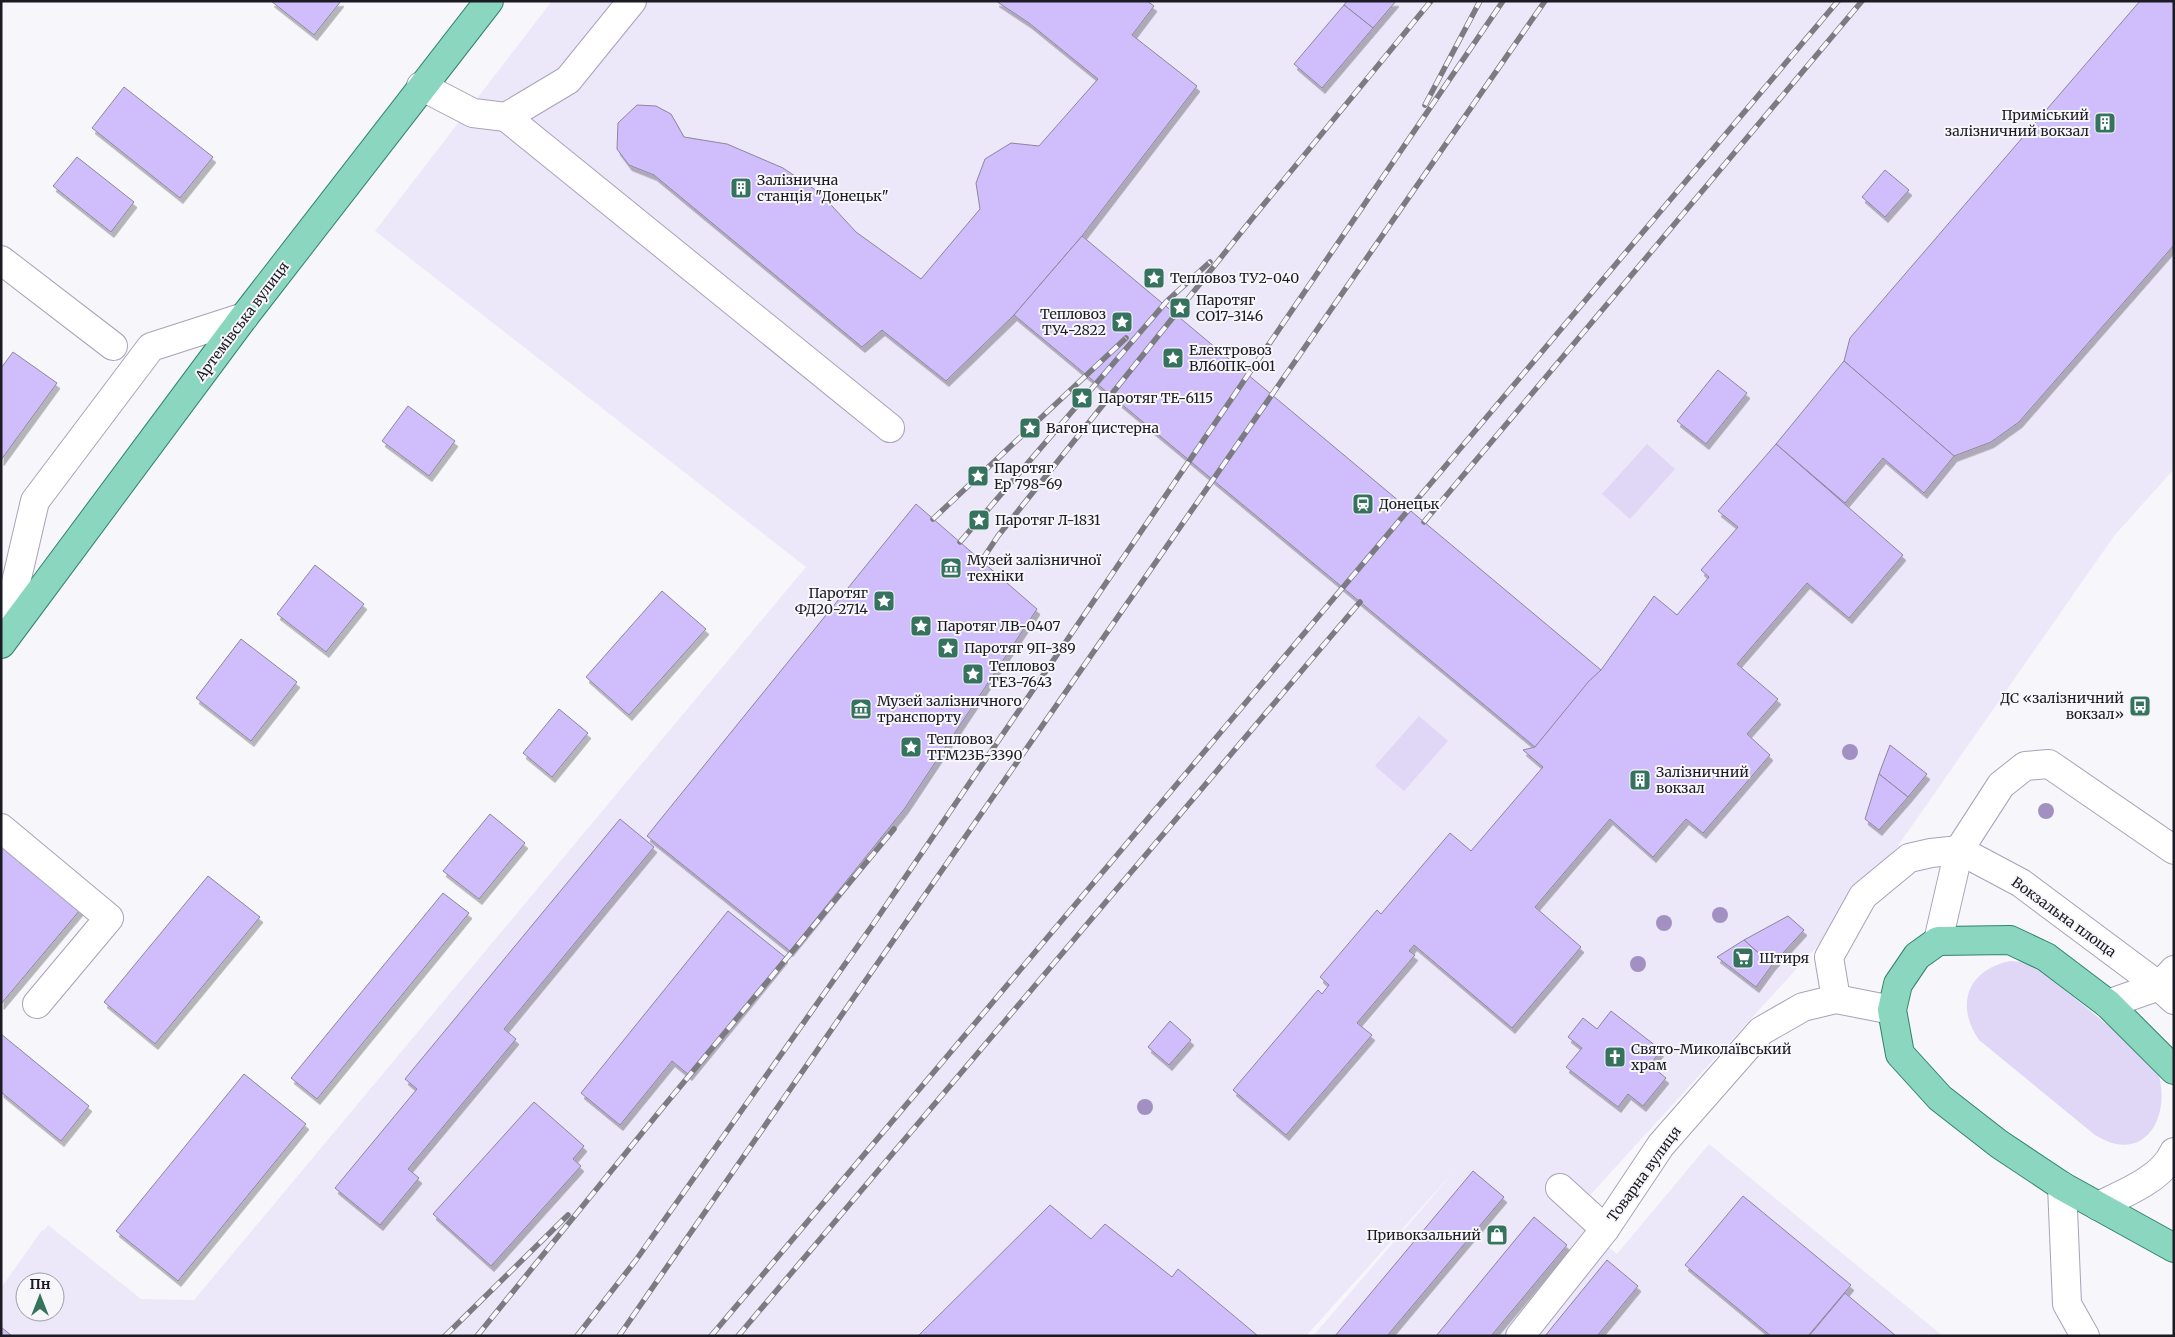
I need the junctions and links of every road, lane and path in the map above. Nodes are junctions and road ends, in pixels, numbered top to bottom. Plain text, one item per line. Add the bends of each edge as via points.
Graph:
1 (489, 1) edge
2 (632, 1) edge
3 (421, 86) junction
4 (506, 117) junction
5 (1, 260) edge
6 (244, 317) junction
7 (113, 346) dead end
8 (890, 428) dead end
9 (2, 643) edge
10 (1, 828) edge
11 (1959, 850) junction
12 (2174, 850) edge
13 (1938, 942) junction
14 (2169, 985) edge
15 (1836, 999) junction
16 (37, 1004) dead end
17 (2108, 1004) junction
18 (1892, 1010) junction
19 (2174, 1070) edge
20 (2174, 1152) edge
21 (2062, 1186) junction
22 (1560, 1188) dead end
23 (2098, 1206) junction
24 (1604, 1229) junction
25 (2170, 1246) edge
26 (1520, 1336) edge
27 (2085, 1336) edge

1 - 3 main road, Артемівська вулиця
2 - 4 street via 568,80
3 - 4 street via 473,113
3 - 6 main road, Артемівська вулиця
4 - 8 street
5 - 7 street
6 - 9 main road, Артемівська вулиця
6 - 9 street via 151,347 35,500
10 - 16 street via 108,918
11 - 12 street via 2001,785 2025,766 2049,764
11 - 13 street
11 - 14 street, Вокзальна площа via 2021,883
11 - 15 street via 1909,858 1862,896 1829,957
13 - 17 main road via 2010,940 2046,957
13 - 18 main road via 1917,956 1898,984
14 - 17 street
15 - 18 street, Товарна вулиця
15 - 24 street, Товарна вулиця via 1803,1007 1761,1031 1661,1145
17 - 19 main road
18 - 21 main road via 1900,1054 1940,1098 1999,1144
20 - 23 street via 2170,1160 2141,1186
21 - 23 main road
21 - 27 street via 2067,1304
22 - 24 street
23 - 25 main road
24 - 26 street, Товарна вулиця

